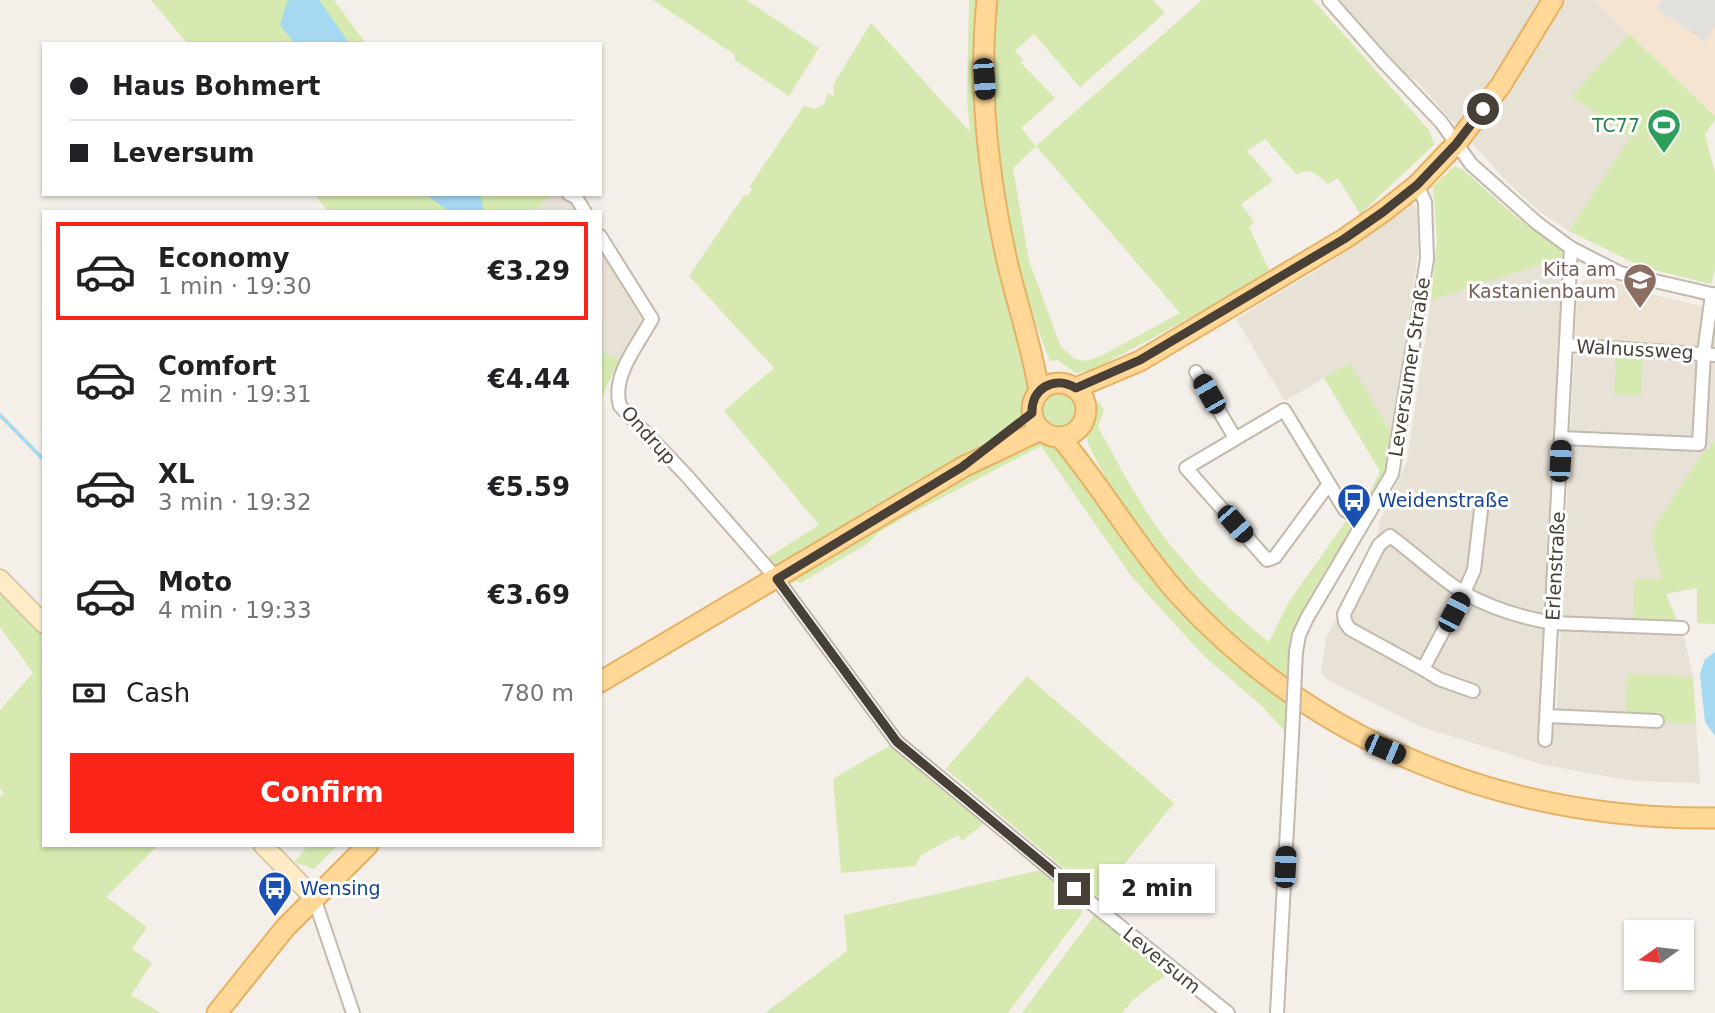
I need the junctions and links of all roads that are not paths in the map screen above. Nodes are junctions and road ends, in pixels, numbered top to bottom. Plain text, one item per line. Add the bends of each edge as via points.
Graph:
1 (987, 0) edge
2 (1329, 0) edge
3 (1553, 0) edge
4 (1456, 144) junction
5 (1417, 185) junction
6 (574, 196) edge
7 (584, 210) edge
8 (602, 239) edge
9 (1571, 248) junction
10 (1713, 294) edge
11 (1019, 306) junction
12 (1566, 345) junction
13 (1709, 354) edge
14 (1140, 360) junction
15 (1196, 372) dead end
16 (1068, 385) junction
17 (1039, 391) junction
18 (1086, 407) junction
19 (1044, 427) junction
20 (1079, 428) junction
21 (1235, 438) junction
22 (1561, 439) junction
23 (1328, 485) junction
24 (1481, 510) dead end
25 (1115, 513) junction
26 (1364, 521) junction
27 (0, 579) edge
28 (777, 579) junction
29 (1464, 593) junction
30 (42, 622) edge
31 (1553, 623) junction
32 (1682, 628) dead end
33 (1423, 669) junction
34 (602, 681) edge
35 (1473, 691) dead end
36 (1547, 716) junction
37 (1657, 721) dead end
38 (1545, 740) dead end
39 (1715, 818) edge
40 (265, 847) edge
41 (366, 847) edge
42 (314, 898) junction
43 (217, 1013) edge
44 (353, 1013) edge
45 (1228, 1013) edge
46 (1278, 1013) edge

1 - 11 main road via 984,79 988,149
2 - 4 street
3 - 4 main road via 1501,85
4 - 5 main road
4 - 9 street via 1471,164
5 - 14 main road via 1344,239
5 - 26 street, Leversumer Straße via 1425,202 1427,259 1420,309 1391,474
6 - 7 street
8 - 28 street, Ondrup via 652,319 620,378 620,406
9 - 10 street via 1629,275
9 - 12 street, Erlenstraße
10 - 13 street
11 - 16 main road
11 - 17 main road
12 - 13 street, Walnussweg
12 - 22 street, Erlenstraße
13 - 22 street via 1699,444
14 - 16 main road
14 - 18 main road
15 - 21 street
16 - 17 main road via 1051,383
16 - 18 main road via 1083,397
17 - 19 main road via 1034,399
18 - 20 main road
19 - 20 main road via 1070,435
19 - 25 main road
19 - 28 main road via 962,467
20 - 25 main road
21 - 23 street via 1284,410
21 - 23 street via 1186,468 1267,560 1275,557
22 - 31 street, Erlenstraße
23 - 26 street via 1345,510
24 - 29 street via 1474,570
25 - 39 main road via 1163,576 1234,649 1281,688 1385,749 1476,784 1548,803 1652,816
26 - 46 street, Leversumer Straße, bridge via 1307,618 1296,652
27 - 30 street
28 - 34 main road
28 - 45 street, Leversum via 897,742
29 - 31 street via 1532,620
29 - 33 street
29 - 33 street via 1390,536 1379,545 1344,614 1345,622
31 - 32 street
31 - 36 street, Erlenstraße
33 - 35 street
36 - 37 street
36 - 38 street, Erlenstraße
40 - 42 street
41 - 42 main road
42 - 43 main road
42 - 44 street

